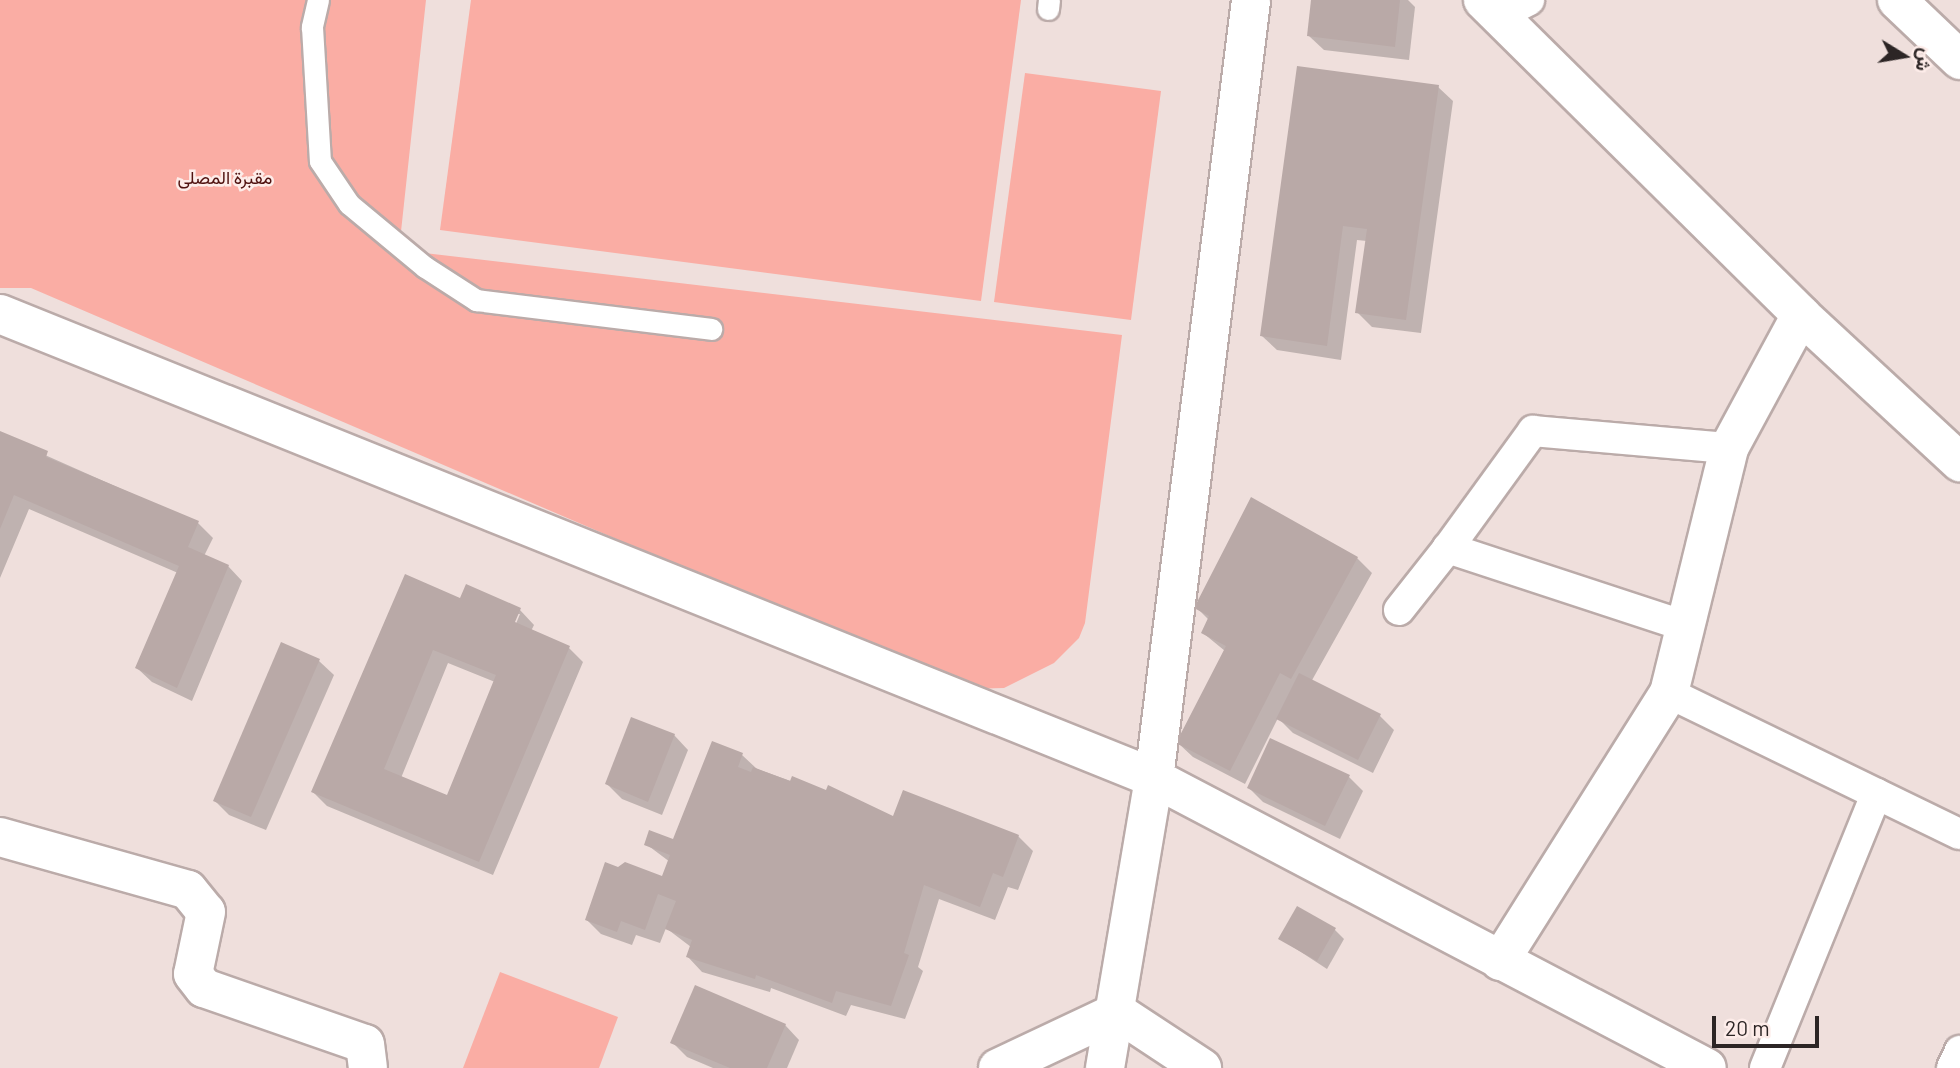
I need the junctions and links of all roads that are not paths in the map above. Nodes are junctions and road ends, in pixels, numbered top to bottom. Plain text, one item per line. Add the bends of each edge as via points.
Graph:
1 (318, 0) edge
2 (1251, 0) edge
3 (1897, 0) edge
4 (1503, 5) edge
5 (1960, 60) edge
6 (0, 314) edge
7 (1801, 315) junction
8 (711, 330) dead end
9 (1730, 448) junction
10 (1960, 462) edge
11 (1448, 548) junction
12 (1399, 610) dead end
13 (1685, 626) junction
14 (1669, 693) junction
15 (1154, 778) junction
16 (1876, 793) junction
17 (1960, 834) edge
18 (0, 837) edge
19 (1500, 961) junction
20 (1117, 1012) junction
21 (1960, 1051) edge
22 (368, 1068) edge
23 (998, 1068) edge
24 (1105, 1068) edge
25 (1202, 1068) edge
26 (1707, 1068) edge
27 (1766, 1068) edge
28 (1952, 1068) edge

1 - 8 lane via 312,27 320,162 349,204 425,267 476,300
2 - 15 street
3 - 5 street
4 - 7 street
6 - 15 street
7 - 9 street
7 - 10 street
9 - 11 street via 1533,431
9 - 13 street
11 - 12 street
11 - 13 street
13 - 14 street
14 - 16 street
14 - 19 street
15 - 19 street
15 - 20 street
16 - 17 street
16 - 27 street
18 - 22 street via 188,890 206,912 193,974 204,988 365,1044
19 - 26 street
20 - 23 street
20 - 24 street
20 - 25 street
21 - 28 street

